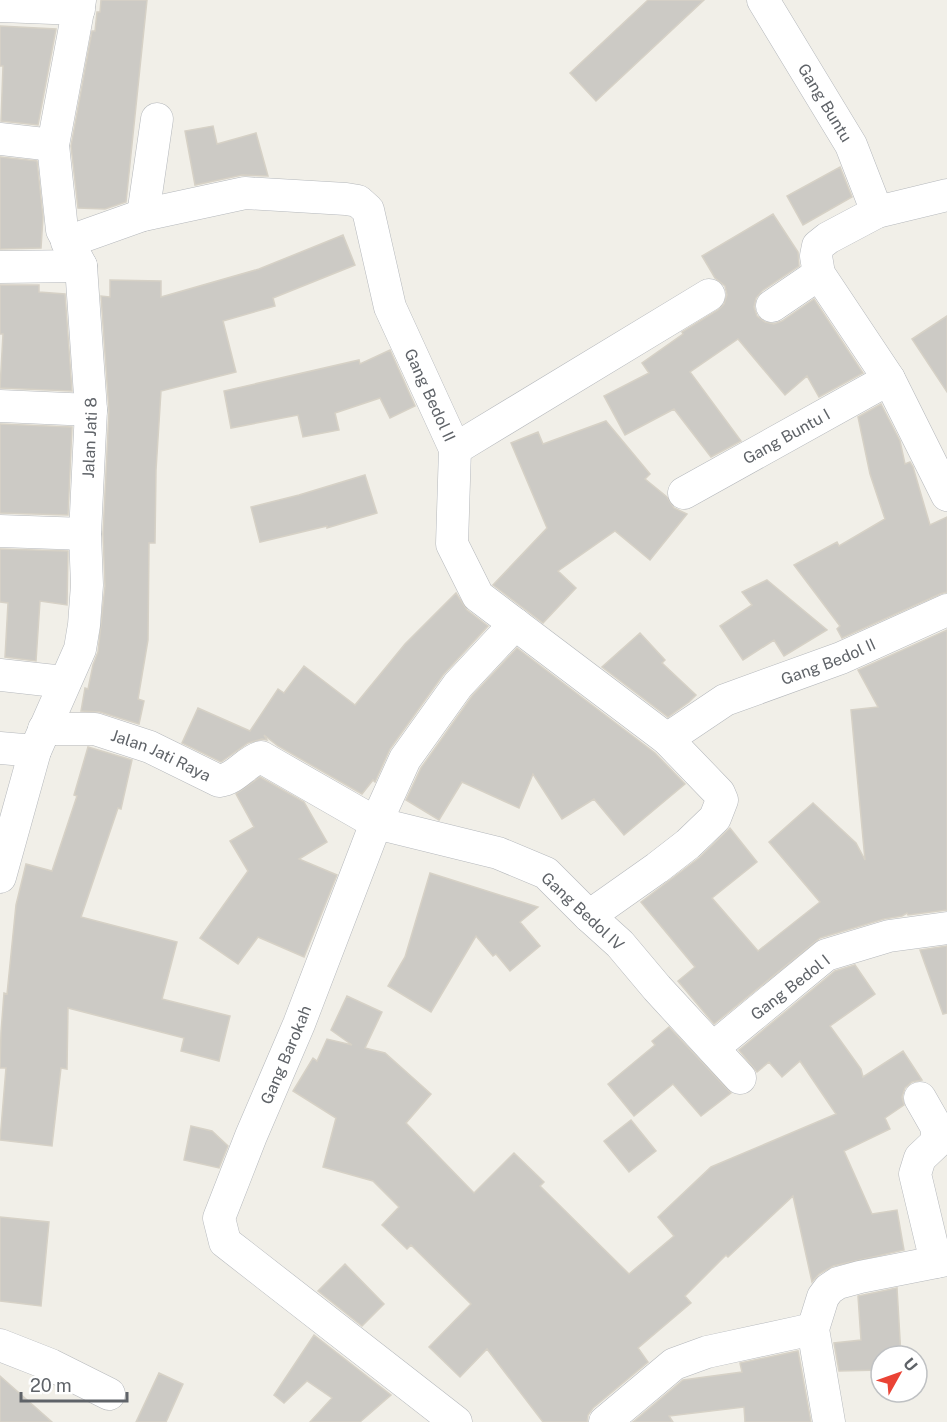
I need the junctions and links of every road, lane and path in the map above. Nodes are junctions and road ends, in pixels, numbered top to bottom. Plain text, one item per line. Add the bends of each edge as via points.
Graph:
1 (764, 0) edge
2 (80, 5) edge
3 (0, 6) edge
4 (157, 119) dead end
5 (0, 139) edge
6 (53, 145) junction
7 (947, 195) edge
8 (877, 212) junction
9 (143, 215) junction
10 (74, 254) junction
11 (0, 267) edge
12 (819, 274) junction
13 (709, 295) dead end
14 (772, 306) dead end
15 (889, 378) junction
16 (0, 406) edge
17 (91, 410) junction
18 (455, 449) junction
19 (684, 493) dead end
20 (947, 495) edge
21 (0, 531) edge
22 (85, 534) junction
23 (947, 610) edge
24 (515, 624) junction
25 (0, 675) edge
26 (64, 682) junction
27 (667, 739) junction
28 (40, 740) junction
29 (0, 748) edge
30 (298, 778) joint
31 (376, 823) junction
32 (0, 872) edge
33 (588, 916) junction
34 (947, 928) edge
35 (713, 1048) junction
36 (740, 1078) dead end
37 (920, 1098) dead end
38 (941, 1261) edge
39 (813, 1329) junction
40 (0, 1345) edge
41 (109, 1394) dead end
42 (456, 1422) edge
43 (605, 1422) edge
44 (829, 1422) edge

1 - 8 street, Gang Buntu via 851,146
2 - 3 street
2 - 6 street, Jalan Jati 8
4 - 9 street
5 - 6 street
6 - 10 street, Jalan Jati 8 via 62,230
7 - 8 street
8 - 12 street via 818,246
9 - 10 street, Gang Bedol II
9 - 18 street, Gang Bedol II via 245,194 358,201 368,210 390,307
10 - 11 street, Gang Bedol II
10 - 17 street, Jalan Jati 8
12 - 14 street
12 - 15 street
13 - 18 street
15 - 19 street, Gang Buntu I
15 - 20 street
16 - 17 street
17 - 22 street, Jalan Jati 8
18 - 24 street, Gang Bedol II via 452,544 478,596
21 - 22 street
22 - 26 street, Jalan Jati 8 via 84,625 80,649
23 - 27 street, Gang Bedol II via 841,658 725,700
24 - 27 street, Gang Bedol II
24 - 31 street, Gang Barokah via 458,685 405,759
25 - 26 street
26 - 28 street, Jalan Jati 8
27 - 33 street via 719,793 722,800 715,818 657,868
28 - 29 street
28 - 30 street, Jalan Jati Raya via 95,729 150,747 219,781 261,757
28 - 32 street, Jalan Jati 8
30 - 31 street, Gang Bedol IV
31 - 33 street, Gang Bedol IV via 498,853 546,873
31 - 42 street, Gang Barokah via 219,1218 225,1242
33 - 35 street, Gang Bedol IV via 620,944
34 - 35 street, Gang Bedol I via 889,936 826,955
35 - 36 street, Gang Bedol IV
37 - 38 street via 938,1141 917,1164 915,1174
38 - 39 street via 838,1283 823,1298
39 - 43 street via 707,1352 674,1364
39 - 44 street
40 - 41 street

